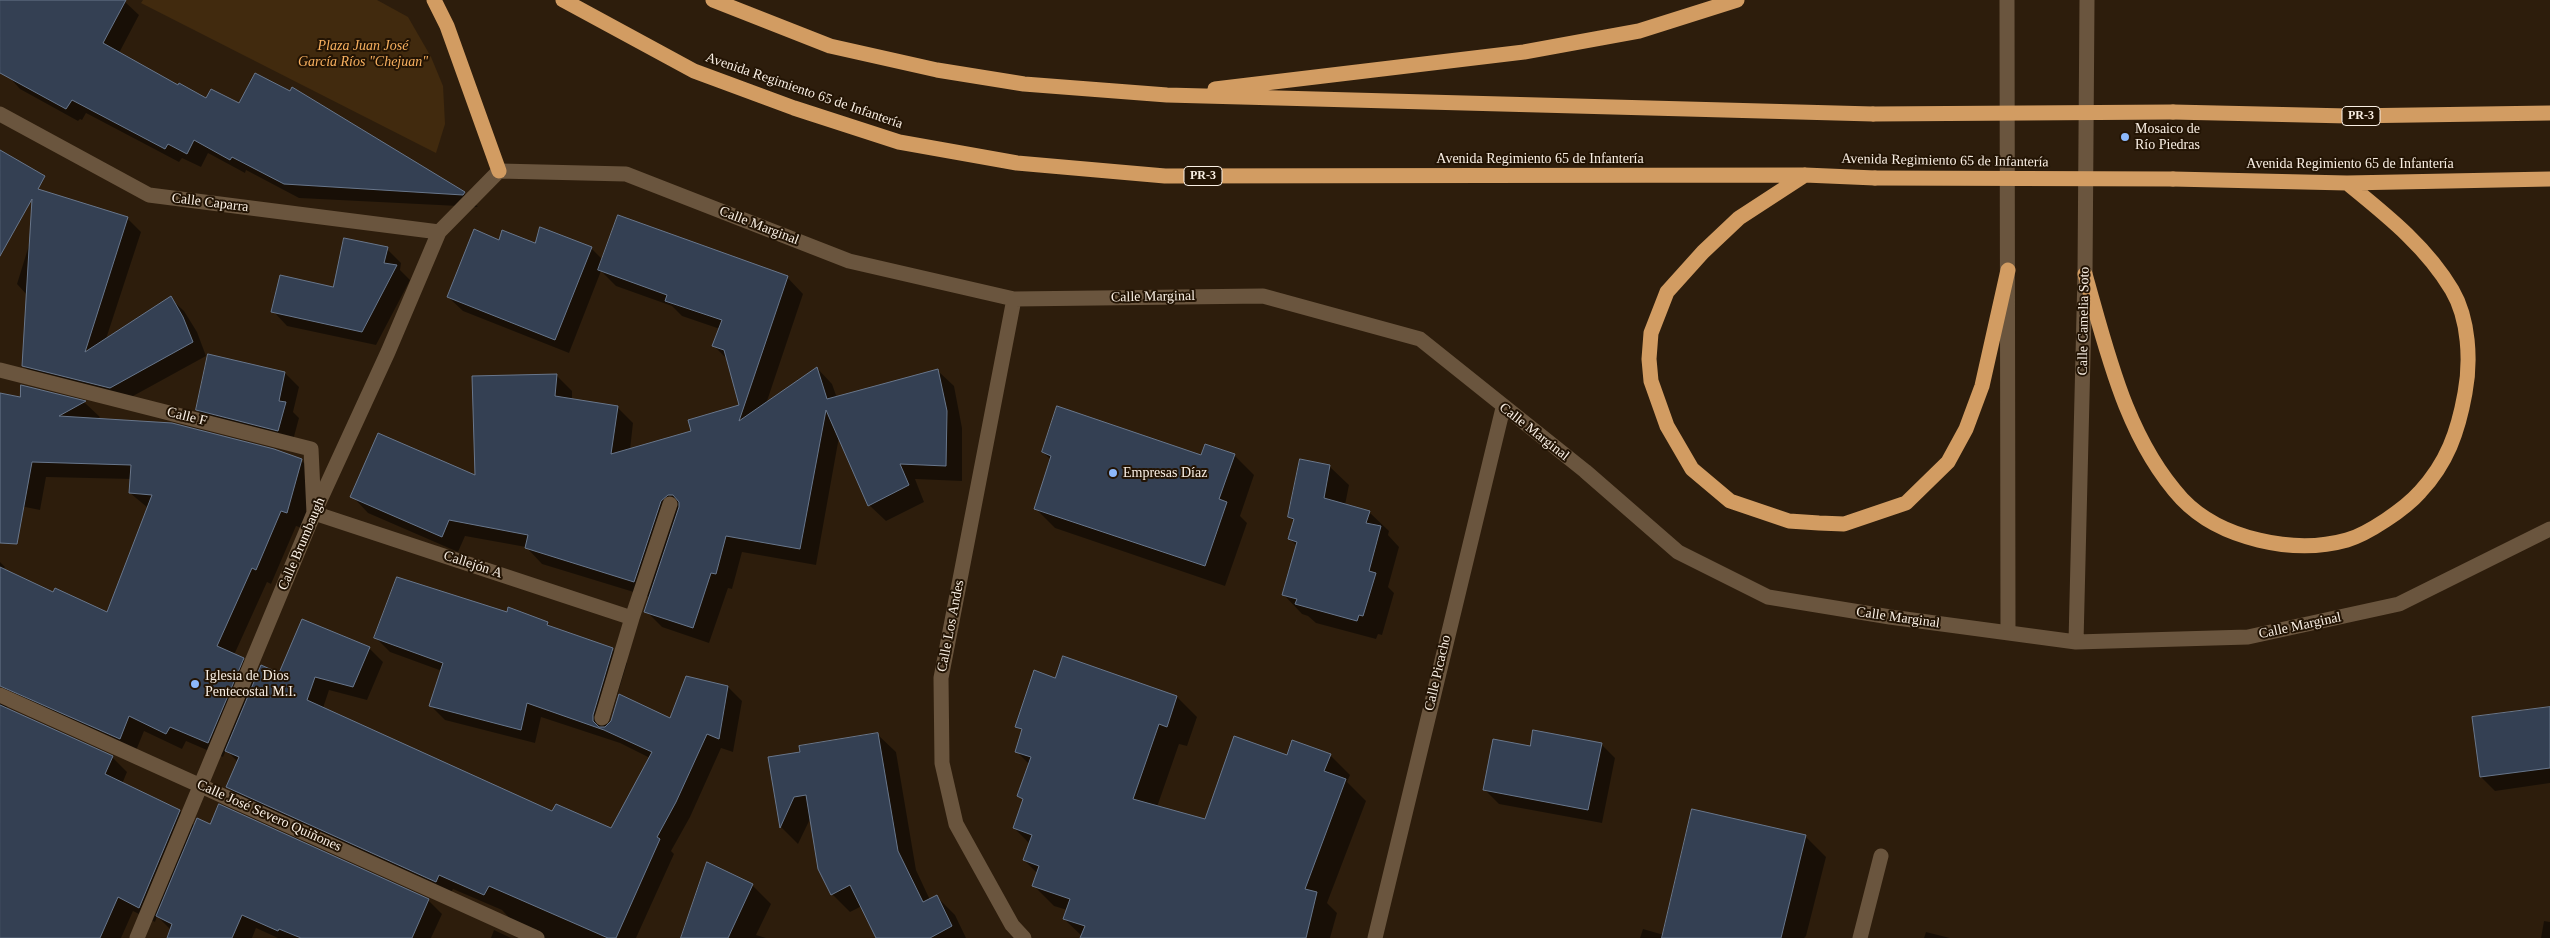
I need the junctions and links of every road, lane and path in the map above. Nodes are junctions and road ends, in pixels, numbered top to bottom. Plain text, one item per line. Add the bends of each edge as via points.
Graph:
1 (434, 0) edge
2 (562, 0) edge
3 (713, 0) edge
4 (1737, 0) edge
5 (2008, 0) edge
6 (2087, 0) edge
7 (1167, 95) junction
8 (0, 114) edge
9 (2550, 114) edge
10 (499, 171) junction
11 (1805, 176) junction
12 (2550, 179) edge
13 (2347, 183) junction
14 (439, 232) junction
15 (2008, 270) junction
16 (2085, 274) junction
17 (1014, 299) junction
18 (0, 370) edge
19 (1503, 408) junction
20 (670, 504) dead end
21 (314, 513) junction
22 (2550, 529) edge
23 (632, 618) junction
24 (2008, 633) junction
25 (2076, 642) junction
26 (0, 695) edge
27 (602, 718) dead end
28 (202, 786) junction
29 (1881, 856) dead end
30 (137, 938) edge
31 (537, 938) edge
32 (1024, 938) edge
33 (1375, 938) edge
34 (1860, 938) edge

1 - 10 highway via 447,26
2 - 11 highway, Avenida Regimiento 65 de Infantería / PR-3 via 694,71 794,108 899,142 1016,163 1165,176
3 - 7 highway, PR-3 via 830,46 937,70 1024,84
4 - 7 highway via 1639,31 1524,52
5 - 15 street
6 - 16 street, Calle Camelia Soto
7 - 9 highway, PR-3, bridge via 1873,114
8 - 14 street, Calle Caparra via 150,195
10 - 14 street, Calle Brumbaugh
10 - 17 street, Calle Marginal via 626,174 849,261
11 - 13 highway, Avenida Regimiento 65 de Infantería / PR-3, bridge
11 - 15 highway via 1739,218 1702,252 1666,292 1651,332 1651,381 1667,426 1692,469 1730,501 1789,521 1836,524 1906,503 1948,462 1966,429 1982,386
12 - 13 highway, Avenida Regimiento 65 de Infantería / PR-3
13 - 16 highway via 2402,228 2452,291 2469,360 2454,441 2438,469 2419,494 2372,528 2347,540 2319,544 2264,542 2234,534 2202,516 2182,499 2140,437 2114,375
14 - 21 street, Calle Brumbaugh
15 - 24 street
16 - 25 street, Calle Camelia Soto
17 - 19 street, Calle Marginal via 1262,296 1420,339
17 - 32 street, Calle Los Andes via 941,678 942,763 956,824 1012,925
18 - 21 street, Calle F via 311,449
19 - 24 street, Calle Marginal via 1585,471 1678,552 1768,597
19 - 33 street, Calle Picacho
20 - 23 street
21 - 23 street, Callejón A
21 - 28 street, Calle Brumbaugh
22 - 25 street, Calle Marginal via 2398,604 2248,637
23 - 27 street
24 - 25 street, Calle Marginal
26 - 28 street, Calle José Severo Quiñones
28 - 30 street, Calle Brumbaugh
28 - 31 street, Calle José Severo Quiñones
29 - 34 street

